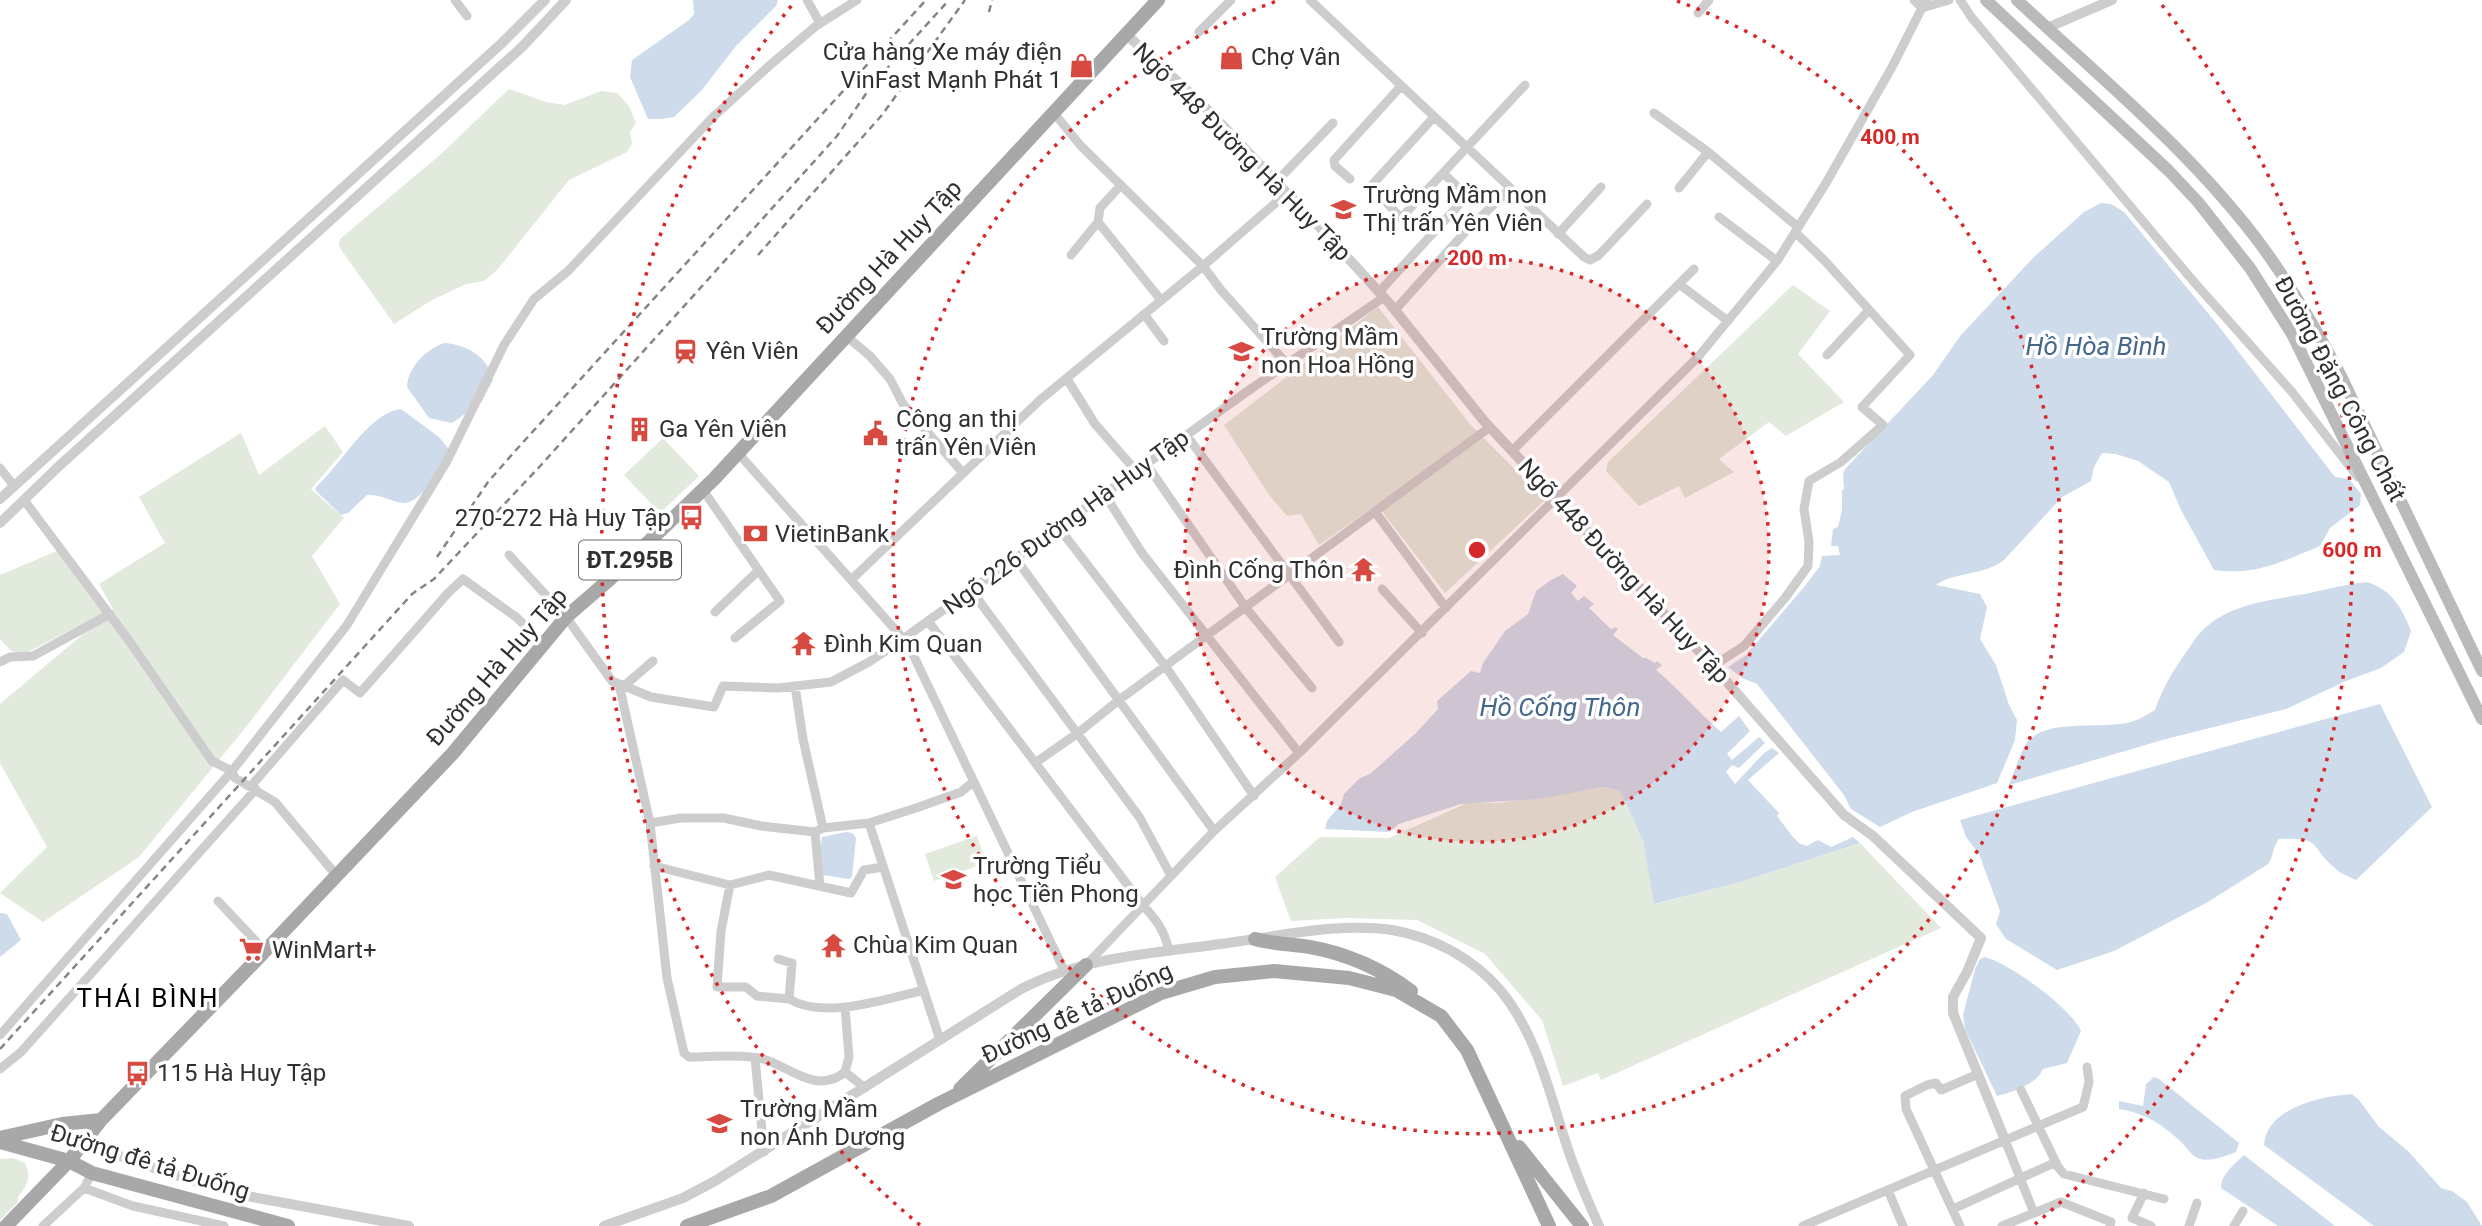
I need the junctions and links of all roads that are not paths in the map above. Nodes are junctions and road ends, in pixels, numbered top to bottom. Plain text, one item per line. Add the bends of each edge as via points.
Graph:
1 (455, 0) edge
2 (545, 0) edge
3 (566, 0) edge
4 (807, 0) edge
5 (857, 0) edge
6 (1158, 0) edge
7 (1231, 0) edge
8 (1310, 0) edge
9 (1709, 0) edge
10 (1914, 0) edge
11 (1949, 0) edge
12 (1961, 0) edge
13 (1986, 0) edge
14 (2017, 0) edge
15 (2112, 0) edge
16 (1924, 4) edge
17 (1698, 13) dead end
18 (467, 16) dead end
19 (820, 23) junction
20 (2047, 28) junction
21 (1199, 32) dead end
22 (1126, 34) junction
23 (2032, 43) junction
24 (1525, 85) dead end
25 (1401, 86) junction
26 (1054, 112) junction
27 (1654, 113) dead end
28 (1434, 117) junction
29 (1333, 123) dead end
30 (1468, 149) junction
31 (1709, 152) junction
32 (1444, 174) junction
33 (1350, 179) dead end
34 (1276, 182) junction
35 (1121, 186) junction
36 (1601, 187) dead end
37 (1679, 188) dead end
38 (1510, 189) junction
39 (1286, 194) junction
40 (1647, 204) dead end
41 (1719, 217) dead end
42 (1098, 222) junction
43 (1797, 230) junction
44 (1558, 234) junction
45 (1071, 255) dead end
46 (1777, 261) junction
47 (1203, 266) junction
48 (1694, 269) dead end
49 (1679, 284) junction
50 (1382, 295) junction
51 (1161, 300) junction
52 (1395, 310) junction
53 (1870, 310) junction
54 (1144, 314) junction
55 (1728, 321) junction
56 (846, 337) junction
57 (1164, 341) dead end
58 (162, 351) junction
59 (1827, 355) dead end
60 (173, 363) junction
61 (1287, 364) junction
62 (1067, 379) junction
63 (1490, 427) junction
64 (1187, 436) junction
65 (1512, 450) junction
66 (738, 453) junction
67 (1147, 465) junction
68 (0, 468) edge
69 (1138, 472) junction
70 (963, 473) junction
71 (14, 486) junction
72 (703, 490) junction
73 (1105, 495) junction
74 (1558, 498) junction
75 (0, 499) edge
76 (24, 500) junction
77 (2377, 501) junction
78 (1376, 513) junction
79 (0, 523) edge
80 (1059, 528) junction
81 (509, 555) dead end
82 (1016, 559) junction
83 (759, 570) junction
84 (1290, 576) junction
85 (851, 580) junction
86 (1382, 589) dead end
87 (971, 590) junction
88 (1247, 608) junction
89 (1446, 608) junction
90 (715, 612) dead end
91 (110, 614) junction
92 (566, 617) junction
93 (928, 621) junction
94 (1422, 633) junction
95 (1207, 636) junction
96 (735, 638) dead end
97 (903, 639) junction
98 (1339, 642) dead end
99 (543, 643) junction
100 (653, 661) dead end
101 (0, 662) edge
102 (1713, 666) junction
103 (1166, 667) junction
104 (2482, 671) edge
105 (622, 685) junction
106 (795, 686) junction
107 (1312, 688) dead end
108 (1119, 700) junction
109 (2482, 719) edge
110 (1078, 733) junction
111 (1299, 753) junction
112 (1035, 763) junction
113 (232, 771) junction
114 (973, 782) junction
115 (253, 787) junction
116 (1254, 796) junction
117 (650, 823) junction
118 (869, 823) junction
119 (819, 830) junction
120 (1214, 831) junction
121 (654, 866) junction
122 (883, 867) junction
123 (337, 876) junction
124 (1171, 876) junction
125 (730, 885) junction
126 (820, 886) junction
127 (218, 901) dead end
128 (1142, 904) junction
129 (1255, 939) junction
130 (265, 951) junction
131 (1170, 951) junction
132 (778, 959) dead end
133 (1086, 965) junction
134 (1064, 970) junction
135 (923, 990) junction
136 (789, 999) junction
137 (845, 1007) junction
138 (1441, 1016) junction
139 (0, 1035) edge
140 (940, 1041) junction
141 (755, 1058) junction
142 (2088, 1067) dead end
143 (0, 1069) edge
144 (845, 1072) junction
145 (1978, 1074) junction
146 (865, 1088) junction
147 (2021, 1090) dead end
148 (952, 1097) junction
149 (101, 1120) junction
150 (2039, 1126) junction
151 (1503, 1127) junction
152 (0, 1140) edge
153 (2005, 1140) junction
154 (84, 1143) junction
155 (764, 1152) junction
156 (69, 1161) junction
157 (2056, 1162) junction
158 (1935, 1171) junction
159 (92, 1173) junction
160 (2022, 1179) junction
161 (84, 1188) junction
162 (1888, 1190) junction
163 (2144, 1193) junction
164 (2164, 1199) dead end
165 (199, 1201) junction
166 (2197, 1203) dead end
167 (1953, 1209) junction
168 (2243, 1211) dead end
169 (2034, 1213) junction
170 (706, 1222) edge
171 (1817, 1223) edge
172 (1900, 1225) edge
173 (6, 1226) edge
174 (43, 1226) edge
175 (225, 1226) edge
176 (288, 1226) edge
177 (409, 1226) edge
178 (604, 1226) edge
179 (687, 1226) edge
180 (1549, 1226) edge
181 (1582, 1226) edge
182 (1599, 1226) edge
183 (1803, 1226) edge
184 (1960, 1226) edge
185 (2002, 1226) edge
186 (2110, 1226) edge
187 (2151, 1226) edge
188 (2189, 1226) edge
189 (2234, 1226) edge

1 - 18 street
2 - 58 street
3 - 60 street via 522,47
4 - 19 street
5 - 19 street
6 - 22 main road, Đường Hà Huy Tập / ĐT.295B
7 - 21 street
8 - 25 street
9 - 17 street
10 - 16 street
11 - 16 street
12 - 77 street via 2194,282 2292,392
13 - 23 main road, Đường Đặng Công Chất
14 - 20 main road, Đường Đặng Công Chất
15 - 20 street
16 - 43 street
19 - 113 street via 712,118 568,271 534,299 504,345 446,463 347,625
20 - 23 main road
20 - 104 main road, Đường Đặng Công Chất via 2183,156 2263,247 2297,297 2341,376
22 - 26 main road, Đường Hà Huy Tập / ĐT.295B
22 - 34 street, Ngõ 448 Đường Hà Huy Tập via 1204,106
23 - 77 main road, Đường Đặng Công Chất via 2169,171 2250,268 2292,334
24 - 30 street
25 - 28 street
25 - 33 street via 1334,160
26 - 35 street
26 - 56 main road, Đường Hà Huy Tập / ĐT.295B
27 - 31 street
28 - 30 street
28 - 32 street via 1371,186 1401,218
29 - 34 street
30 - 32 street
30 - 38 street
31 - 37 street
31 - 43 street
32 - 50 street, Ngõ 226 Đường Hà Huy Tập via 1467,196
34 - 39 street, Ngõ 448 Đường Hà Huy Tập
35 - 42 street via 1100,208
35 - 47 street
36 - 44 street
38 - 44 street
38 - 52 street
39 - 47 street
39 - 50 street, Ngõ 448 Đường Hà Huy Tập
40 - 44 street via 1590,260
41 - 46 street
42 - 45 street
42 - 51 street
43 - 46 street
43 - 53 street
46 - 55 street
47 - 51 street
47 - 61 street
48 - 49 street
49 - 55 street
49 - 65 street
50 - 52 street, Ngõ 448 Đường Hà Huy Tập
50 - 61 street, Ngõ 226 Đường Hà Huy Tập
51 - 54 street
52 - 63 street, Ngõ 448 Đường Hà Huy Tập
53 - 59 street
53 - 102 street via 1910,355 1862,407 1883,425 1841,462 1809,481 1804,509 1810,542 1808,566 1744,646
54 - 57 street
54 - 62 street
55 - 74 street
56 - 66 main road, Đường Hà Huy Tập / ĐT.295B
56 - 70 street via 890,379 903,404
58 - 60 street
58 - 71 street
60 - 76 street
61 - 64 street, Ngõ 226 Đường Hà Huy Tập
62 - 69 street via 1096,424
62 - 70 street
63 - 65 street, Ngõ 448 Đường Hà Huy Tập
63 - 78 street
64 - 67 street, Ngõ 226 Đường Hà Huy Tập
64 - 84 street
65 - 74 street, Ngõ 448 Đường Hà Huy Tập
66 - 72 main road, Đường Hà Huy Tập / ĐT.295B
66 - 85 street
67 - 69 street, Ngõ 226 Đường Hà Huy Tập
67 - 88 street
68 - 71 street
69 - 73 street, Ngõ 226 Đường Hà Huy Tập
70 - 85 street
71 - 75 street
72 - 83 street
72 - 92 main road, Đường Hà Huy Tập / ĐT.295B
73 - 80 street, Ngõ 226 Đường Hà Huy Tập
73 - 95 street via 1142,553
74 - 89 street
74 - 102 street, Ngõ 448 Đường Hà Huy Tập
76 - 79 street
76 - 91 street
77 - 109 main road, Đường Đặng Công Chất
78 - 84 street
78 - 89 street
80 - 82 street, Ngõ 226 Đường Hà Huy Tập
80 - 103 street
81 - 92 street, Ngõ 226 Đường Hà Huy Tập
82 - 87 street, Ngõ 226 Đường Hà Huy Tập
82 - 108 street
83 - 90 street
83 - 96 street via 780,601
84 - 88 street
84 - 98 street
85 - 97 street
86 - 94 street
87 - 93 street, Ngõ 226 Đường Hà Huy Tập
87 - 110 street
88 - 95 street
88 - 107 street
89 - 94 street
91 - 101 street via 33,656
91 - 113 street via 212,761
92 - 99 main road, Đường Hà Huy Tập / ĐT.295B
92 - 105 street, Ngõ 226 Đường Hà Huy Tập via 612,681
93 - 97 street, Ngõ 226 Đường Hà Huy Tập
93 - 112 street
94 - 111 street
95 - 103 street
95 - 111 street
97 - 106 street, Ngõ 226 Đường Hà Huy Tập via 831,682
97 - 114 street
99 - 115 street via 463,579 360,693 342,680
99 - 123 main road, Đường Hà Huy Tập / ĐT.295B via 453,753
100 - 105 street
102 - 145 street, Ngõ 448 Đường Hà Huy Tập via 1844,815 1873,836 1981,938 1953,997 1953,1013
103 - 108 street
103 - 116 street
105 - 106 street, Ngõ 226 Đường Hà Huy Tập via 651,697 714,707 723,686
105 - 117 street
106 - 119 street
108 - 110 street
108 - 120 street
110 - 112 street
110 - 124 street via 1140,818
111 - 116 street
112 - 128 street
113 - 115 street via 235,778
113 - 139 street
114 - 118 street via 961,792
114 - 134 street
115 - 123 street via 275,802
115 - 143 street via 21,1052
116 - 120 street
117 - 119 street via 724,818
117 - 121 street
118 - 119 street
118 - 122 street
119 - 126 street
120 - 124 street
121 - 125 street
121 - 141 street via 667,978 684,1053 689,1057
122 - 126 street via 864,870 851,893
122 - 135 street
123 - 130 main road, Đường Hà Huy Tập / ĐT.295B
124 - 128 street
125 - 126 street via 769,875
125 - 136 street via 717,987 746,987 757,996
127 - 130 street
128 - 131 street via 1163,928
128 - 133 street
129 - 131 street
129 - 138 main road via 1352,957 1392,978
129 - 182 street via 1337,930 1391,930 1456,953 1489,977 1511,1004 1532,1043
130 - 149 main road, Đường Hà Huy Tập / ĐT.295B
131 - 133 street
132 - 136 street via 792,963
133 - 134 street
133 - 148 main road
134 - 140 street via 1021,989
135 - 137 street
135 - 140 street
136 - 137 street via 802,1007
137 - 144 street via 849,1057
138 - 148 main road, Đường đê tả Đuống via 1395,990 1349,978 1274,971 1215,977 1161,993
138 - 151 main road, Đường đê tả Đuống via 1467,1050
140 - 146 street
141 - 144 street via 814,1079 831,1079
141 - 155 street
142 - 150 street via 2083,1107
144 - 146 street
145 - 153 street, Ngõ 448 Đường Hà Huy Tập
145 - 158 street via 1941,1090 1936,1083 1905,1096 1906,1109
146 - 155 street
147 - 150 street
148 - 170 main road, Đường đê tả Đuống via 771,1196
149 - 152 main road via 62,1124
149 - 154 main road, Đường Hà Huy Tập
150 - 153 street
150 - 157 street
151 - 180 main road, Đường đê tả Đuống
151 - 181 main road
152 - 156 main road, Đường đê tả Đuống
153 - 158 street
153 - 160 street
154 - 156 main road, Đường Hà Huy Tập
154 - 177 street via 247,1196
155 - 178 street via 683,1198
156 - 159 main road, Đường đê tả Đuống
156 - 173 main road, Đường Hà Huy Tập
157 - 160 street
157 - 163 street via 2064,1174
158 - 162 street
158 - 167 street
159 - 161 street
159 - 165 main road, Đường đê tả Đuống
160 - 167 street
160 - 169 street
161 - 174 street
161 - 175 street via 133,1206
162 - 171 street
162 - 172 street
163 - 164 street
163 - 187 street via 2132,1218
165 - 175 street
165 - 176 main road, Đường đê tả Đuống
166 - 188 street
167 - 184 street
168 - 189 street
169 - 185 street
169 - 186 street via 2061,1202 2111,1222
170 - 179 main road, Đường đê tả Đuống
171 - 183 street

